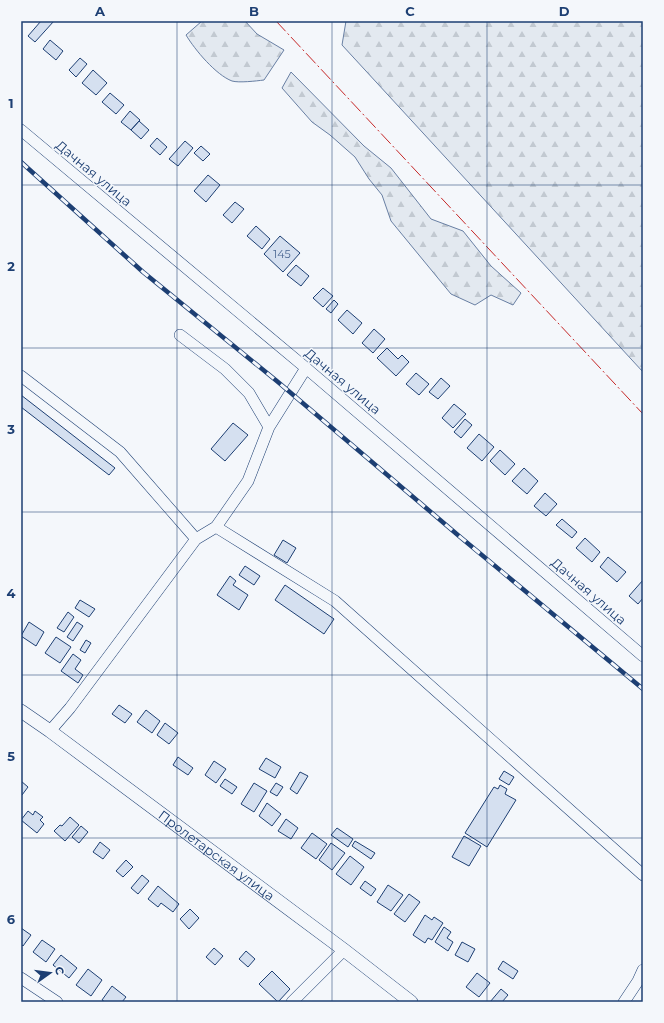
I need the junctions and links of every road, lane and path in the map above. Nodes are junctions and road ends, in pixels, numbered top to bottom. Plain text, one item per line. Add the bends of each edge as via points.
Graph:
1 (21, 130) edge
2 (180, 335) dead end
3 (306, 368) junction
4 (24, 378) edge
5 (269, 427) junction
6 (216, 527) junction
7 (196, 539) junction
8 (643, 656) edge
9 (21, 711) edge
10 (50, 731) junction
11 (643, 875) edge
12 (344, 950) junction
13 (643, 970) edge
14 (21, 978) edge
15 (57, 1002) edge
16 (292, 1002) edge
17 (411, 1002) edge
18 (624, 1002) edge

1 - 3 street, Дачная улица
2 - 5 street via 225,369 249,393
3 - 5 street
3 - 8 street, Дачная улица
4 - 7 street via 120,452
5 - 6 street via 248,481
6 - 7 street
6 - 11 street via 335,601
7 - 10 street
9 - 10 main road, Пролетарская улица
10 - 12 main road, Пролетарская улица
12 - 16 street
12 - 17 main road, Пролетарская улица
13 - 18 street
14 - 15 street

